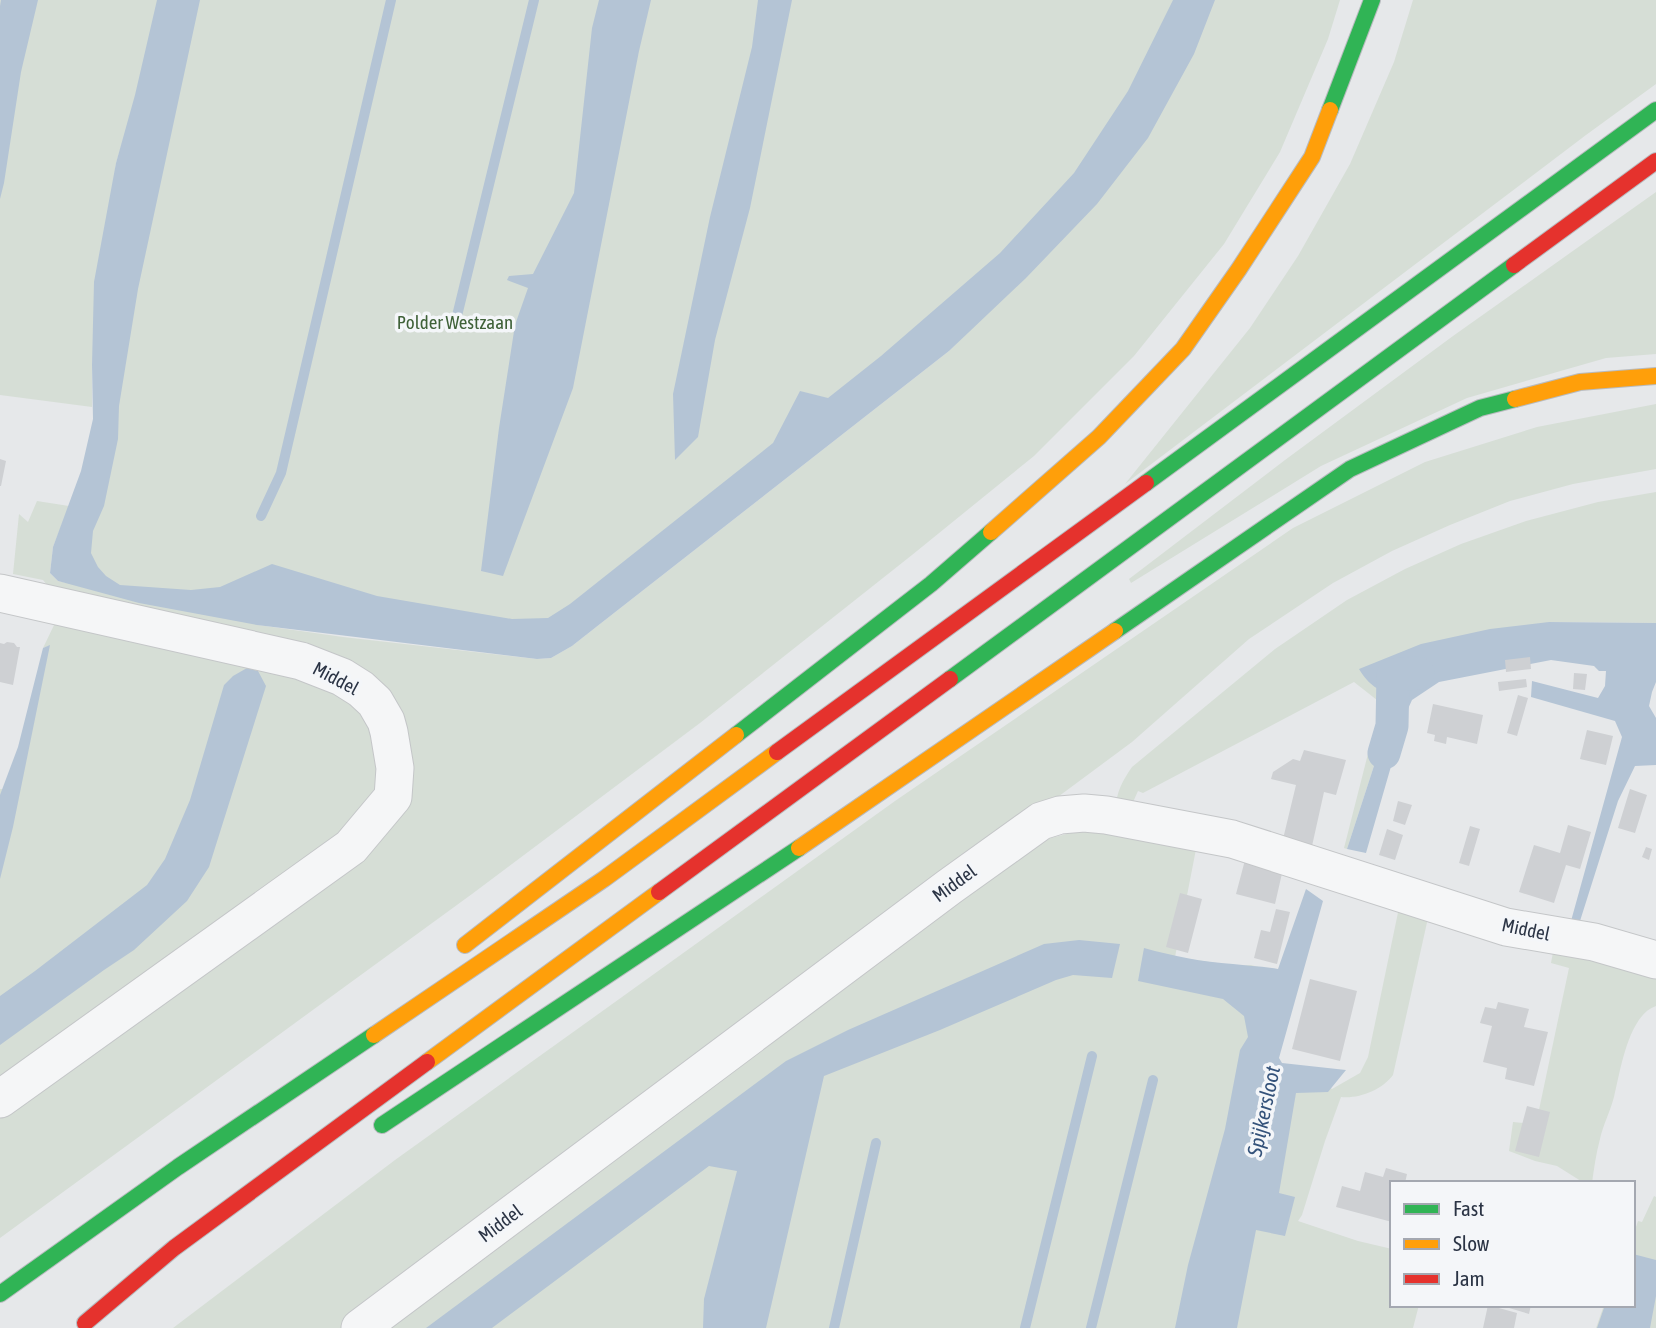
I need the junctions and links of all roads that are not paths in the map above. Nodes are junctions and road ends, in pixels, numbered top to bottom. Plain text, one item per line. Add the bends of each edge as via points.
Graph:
1 (1372, 0) edge
2 (1656, 110) edge
3 (1656, 161) edge
4 (1656, 376) edge
5 (0, 593) edge
6 (455, 953) dead end
7 (1656, 960) edge
8 (366, 1022) dead end
9 (0, 1099) edge
10 (373, 1132) dead end
11 (178, 1167) junction
12 (223, 1231) dead end
13 (0, 1294) edge
14 (82, 1326) edge
15 (360, 1328) edge

1 - 6 highway via 1312,157 1183,349 1099,437 931,584
2 - 11 highway via 604,879
3 - 14 highway via 174,1248
4 - 10 highway via 1580,382 1480,408 1350,469 868,802
5 - 9 street, Middel via 301,661 342,677 375,702 386,721 395,768 393,797 351,847
7 - 15 street, Middel via 1594,942 1506,927 1232,839 1106,815 1059,815 1041,821 949,887
8 - 11 highway
11 - 13 highway
12 - 14 highway

